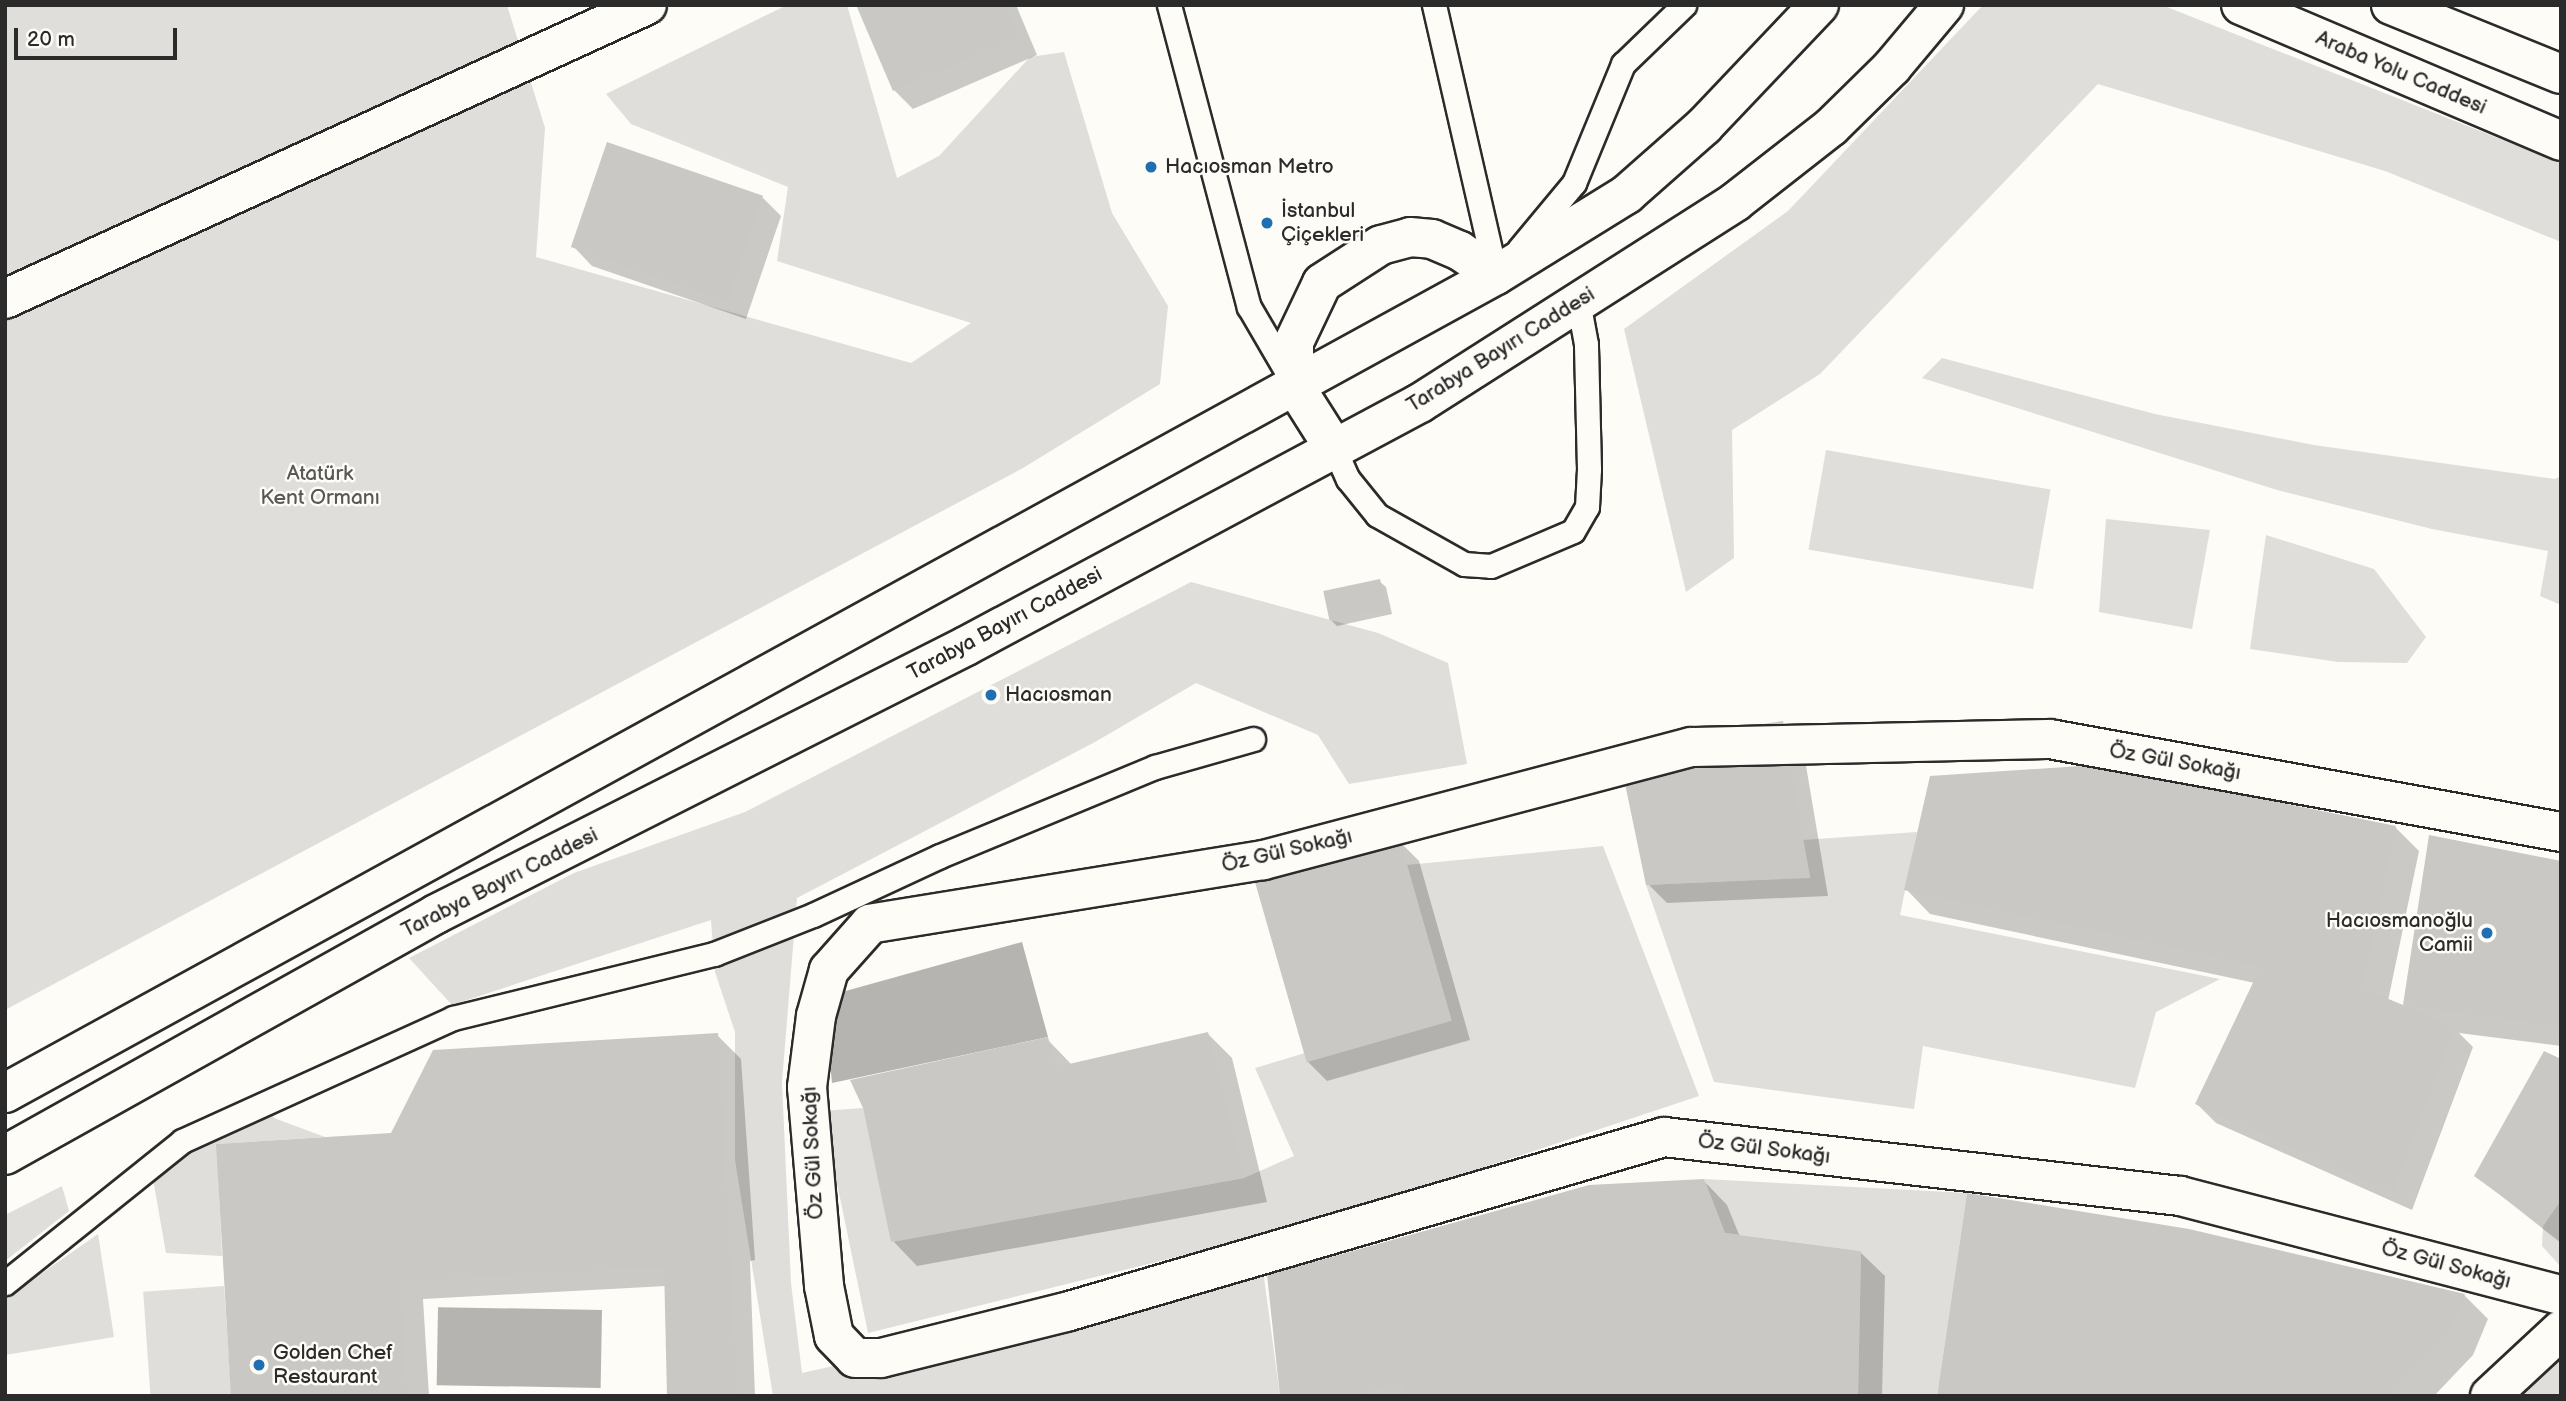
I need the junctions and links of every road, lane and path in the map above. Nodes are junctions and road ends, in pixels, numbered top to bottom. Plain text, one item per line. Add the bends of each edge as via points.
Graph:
1 (648, 5) edge
2 (1169, 5) edge
3 (1434, 5) edge
4 (1684, 5) edge
5 (1819, 5) edge
6 (1944, 5) edge
7 (1973, 5) edge
8 (2241, 5) edge
9 (2391, 5) edge
10 (1892, 67) junction
11 (2561, 74) edge
12 (2561, 141) edge
13 (1496, 275) junction
14 (5, 299) edge
15 (1578, 301) junction
16 (1294, 384) junction
17 (1334, 448) junction
18 (1253, 739) dead end
19 (2561, 832) edge
20 (5, 1093) edge
21 (5, 1155) edge
22 (5, 1283) edge
23 (2561, 1295) edge
24 (2561, 1330) edge
25 (2490, 1396) edge

1 - 14 street
2 - 16 lane via 1249,307
3 - 13 lane
4 - 13 lane via 1623,64 1574,183
5 - 13 street via 1704,126 1627,194
6 - 10 street, Tarabya Bayırı Caddesi
7 - 10 street
8 - 12 street, Araba Yolu Caddesi
9 - 11 street
10 - 15 street, Tarabya Bayırı Caddesi via 1831,127 1735,202
13 - 16 street
13 - 16 street via 1432,239 1410,237 1381,245 1322,284 1294,342
15 - 17 street, Tarabya Bayırı Caddesi via 1420,403
15 - 17 lane via 1586,344 1589,469 1587,507 1573,531 1491,566 1464,564 1377,514 1348,479
16 - 17 street
16 - 20 street
17 - 21 street, Tarabya Bayırı Caddesi via 966,646 436,914
18 - 22 lane via 1155,767 713,954 453,1018 182,1141
19 - 23 street, Öz Gül Sokağı via 2050,739 1690,747 1263,859 870,924 829,970 816,1016 807,1087 824,1286 834,1336 855,1358 881,1358 1066,1312 1664,1137 2180,1196
24 - 25 street

